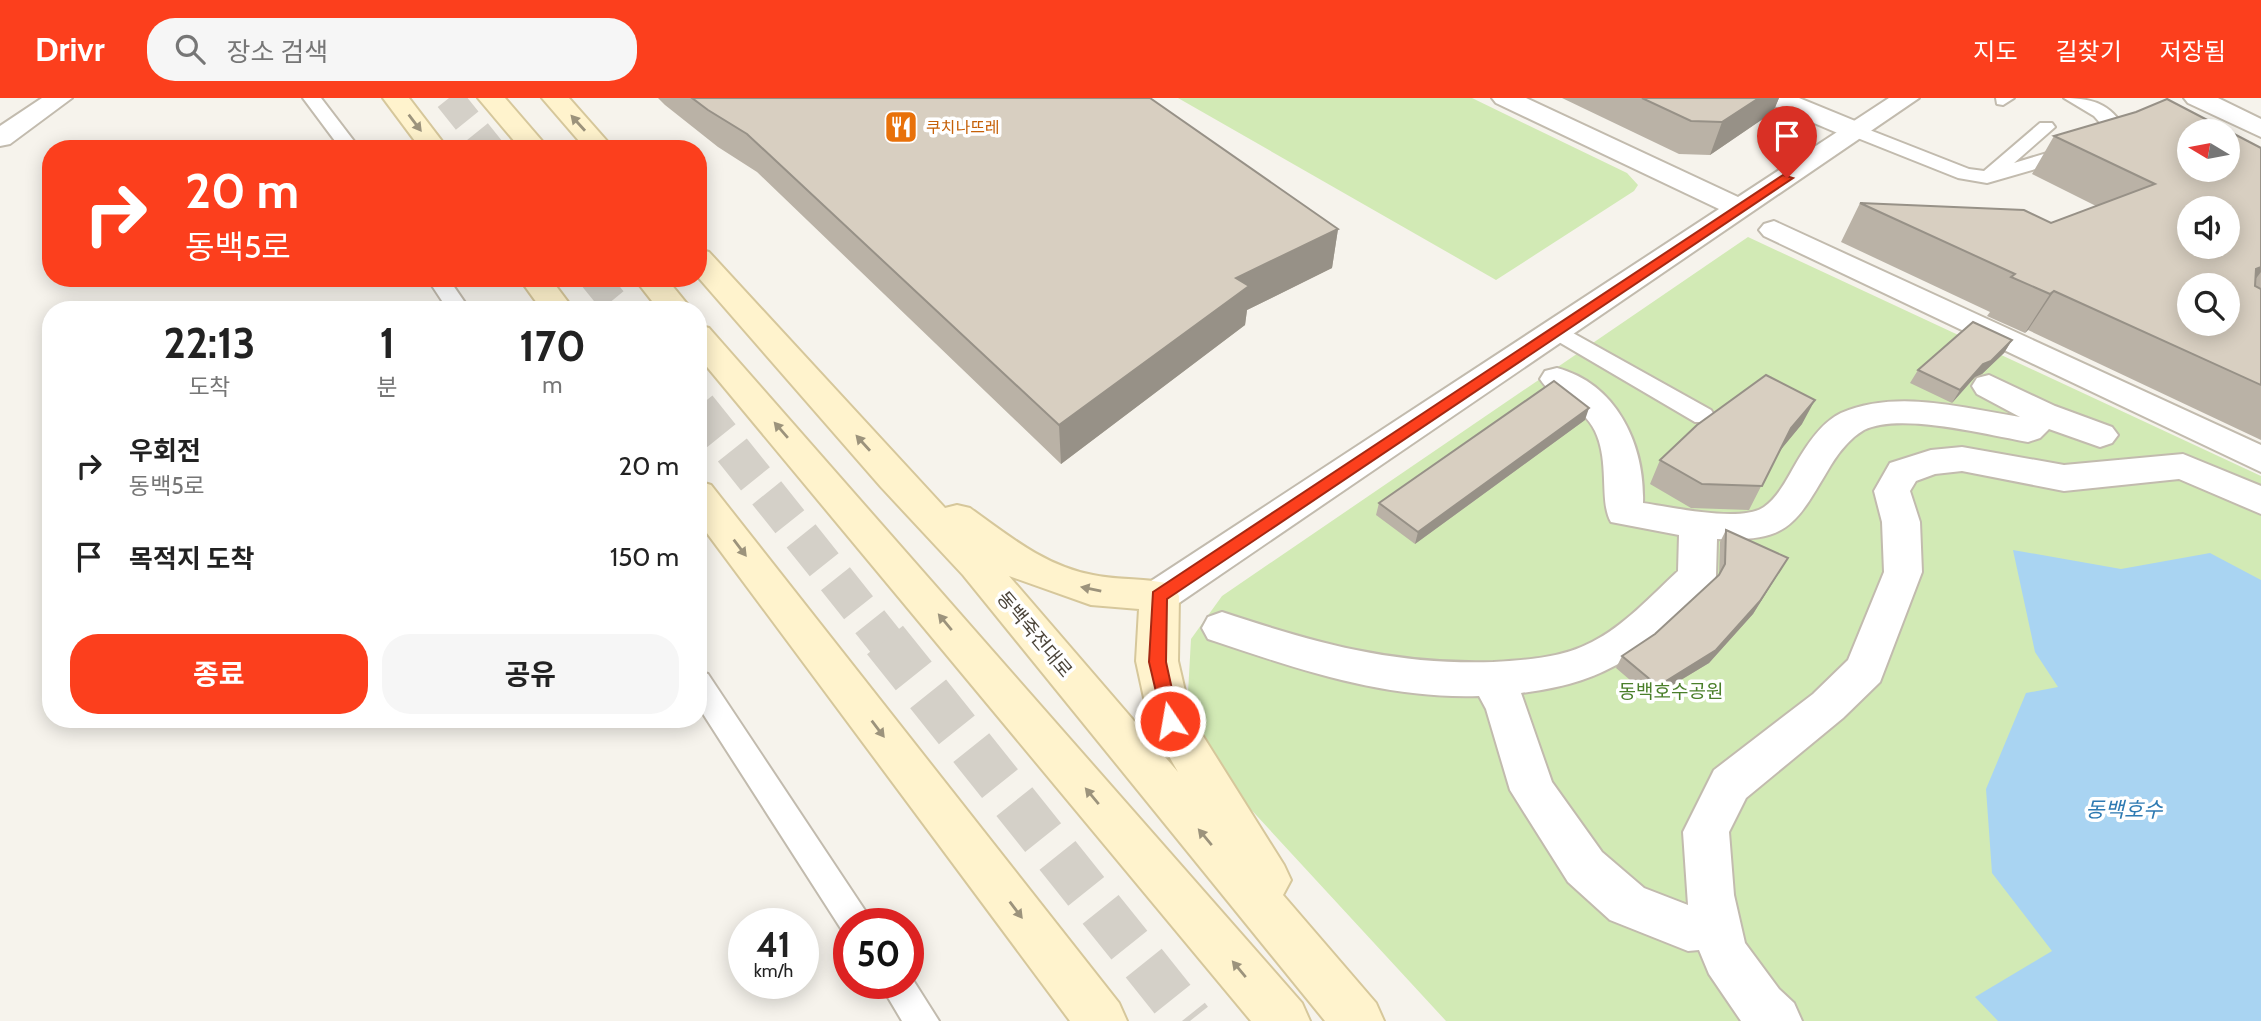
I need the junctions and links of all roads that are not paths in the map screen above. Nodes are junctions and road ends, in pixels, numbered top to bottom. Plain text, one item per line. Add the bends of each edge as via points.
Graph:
1 (59, 98) edge
2 (312, 98) edge
3 (396, 98) edge
4 (491, 98) edge
5 (555, 98) edge
6 (1505, 98) edge
7 (1776, 98) edge
8 (1906, 98) edge
9 (2073, 98) edge
10 (2197, 98) edge
11 (330, 118) joint
12 (2046, 127) dead end
13 (2261, 129) edge
14 (1856, 131) junction
15 (0, 138) edge
16 (345, 140) edge
17 (428, 140) edge
18 (528, 140) edge
19 (593, 140) edge
20 (1987, 177) junction
21 (1741, 209) junction
22 (1774, 230) dead end
23 (707, 268) edge
24 (657, 287) edge
25 (668, 301) edge
26 (1555, 330) junction
27 (707, 346) edge
28 (1557, 379) edge
29 (1989, 386) dead end
30 (2043, 414) junction
31 (1703, 416) dead end
32 (2100, 435) dead end
33 (2197, 451) junction
34 (2261, 460) edge
35 (894, 478) junction
36 (2261, 501) edge
37 (707, 506) edge
38 (1698, 525) junction
39 (1159, 596) junction
40 (1222, 628) dead end
41 (1491, 678) junction
42 (707, 696) edge
43 (846, 908) edge
44 (1715, 927) junction
45 (1331, 987) junction
46 (907, 999) edge
47 (922, 1021) edge
48 (1101, 1021) edge
49 (1284, 1021) edge
50 (1358, 1021) edge
51 (1776, 1021) edge

1 - 15 street
2 - 11 lane
3 -> 17 main road
4 - 18 main road
19 -> 5 main road
6 - 21 street
7 - 14 street
8 - 14 street
9 - 20 lane via 2114,122 2120,136
10 - 13 street
11 - 16 lane
12 - 20 lane
14 - 20 lane via 1965,174
14 - 21 street
21 - 26 street
22 - 33 street
35 -> 23 main road, 동백죽전대로
24 - 25 main road
26 - 31 lane
26 - 39 street
49 -> 27 main road
28 - 38 street via 1582,393 1610,422 1625,460 1624,513
29 - 30 street
30 - 32 street
30 - 38 street via 2028,430 1935,415 1872,415 1835,432 1782,514 1764,523
33 - 34 street
33 - 36 street
33 - 44 street via 2064,478 1962,459 1903,471 1892,491 1901,522 1903,572 1865,670 1828,706 1730,784 1706,832
39 -> 35 main road via 1091,590 1024,567
45 -> 35 main road, 동백죽전대로 via 977,565
37 -> 48 main road
38 - 41 street via 1697,576 1659,614 1606,654 1573,667 1525,677
39 - 45 main road via 1157,662 1170,721
40 - 41 street via 1336,664 1406,676
41 - 44 street via 1507,708 1532,790 1586,867 1627,904 1688,928
42 - 43 lane
44 - 51 street via 1726,957
45 - 50 main road, 동백죽전대로
46 - 47 lane

